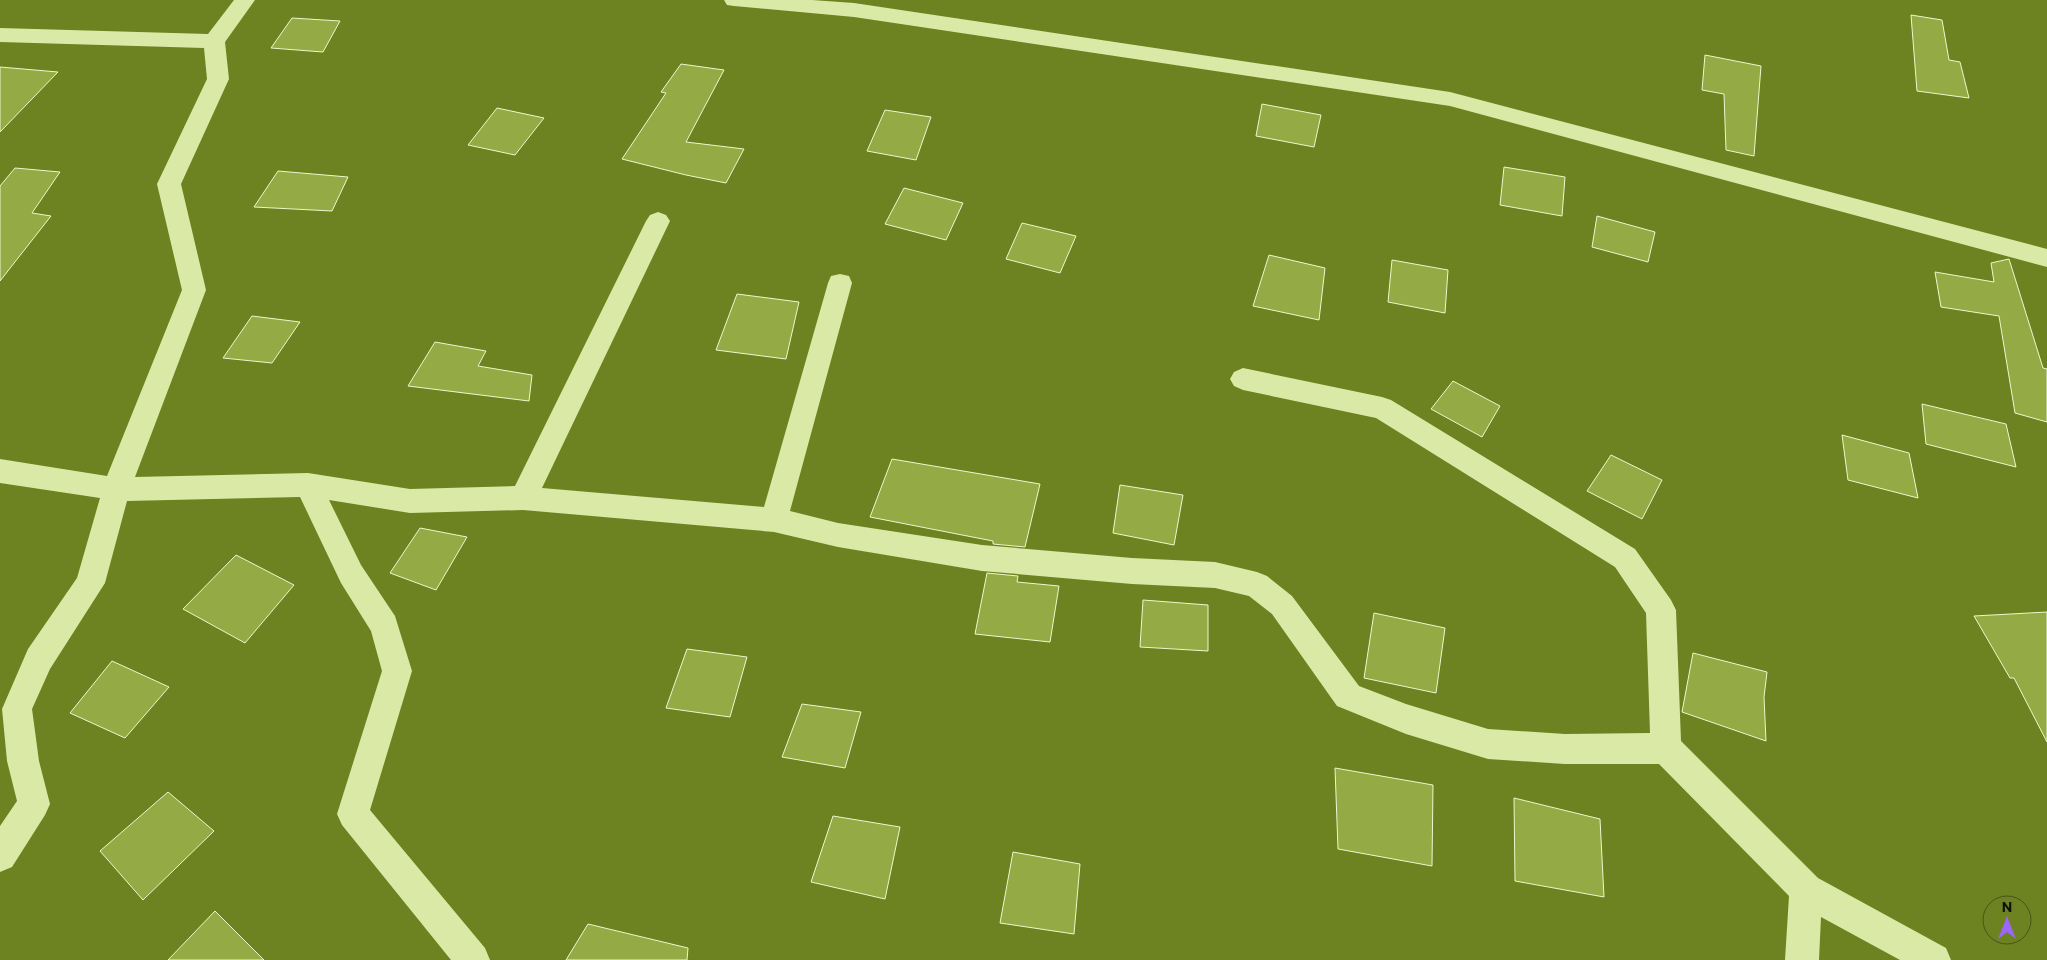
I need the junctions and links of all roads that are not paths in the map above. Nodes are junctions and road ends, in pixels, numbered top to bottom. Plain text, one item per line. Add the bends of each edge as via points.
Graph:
1 (245, 0) edge
2 (734, 0) edge
3 (0, 35) edge
4 (214, 41) junction
5 (658, 220) dead end
6 (2047, 258) edge
7 (840, 283) dead end
8 (1243, 378) dead end
9 (0, 471) edge
10 (308, 485) junction
11 (116, 489) junction
12 (522, 498) junction
13 (774, 520) junction
14 (1666, 748) junction
15 (0, 855) edge
16 (1806, 890) junction
17 (473, 960) edge
18 (1802, 960) edge
19 (1934, 960) edge

1 - 4 street
2 - 6 street via 854,10 1450,99
3 - 4 street
4 - 11 street via 218,79 169,184 194,290
5 - 12 street
7 - 13 street
8 - 14 street via 1382,408 1625,558 1661,610
9 - 11 street
10 - 11 street
10 - 12 street via 410,501
10 - 17 street via 351,574 385,626 397,671 353,814
11 - 15 street via 90,583 39,659 17,708 23,761 34,804
12 - 13 street
13 - 14 street via 838,535 982,558 1215,575 1257,585 1282,605 1348,696 1406,719 1488,744 1565,749
14 - 16 street
16 - 18 street
16 - 19 street

